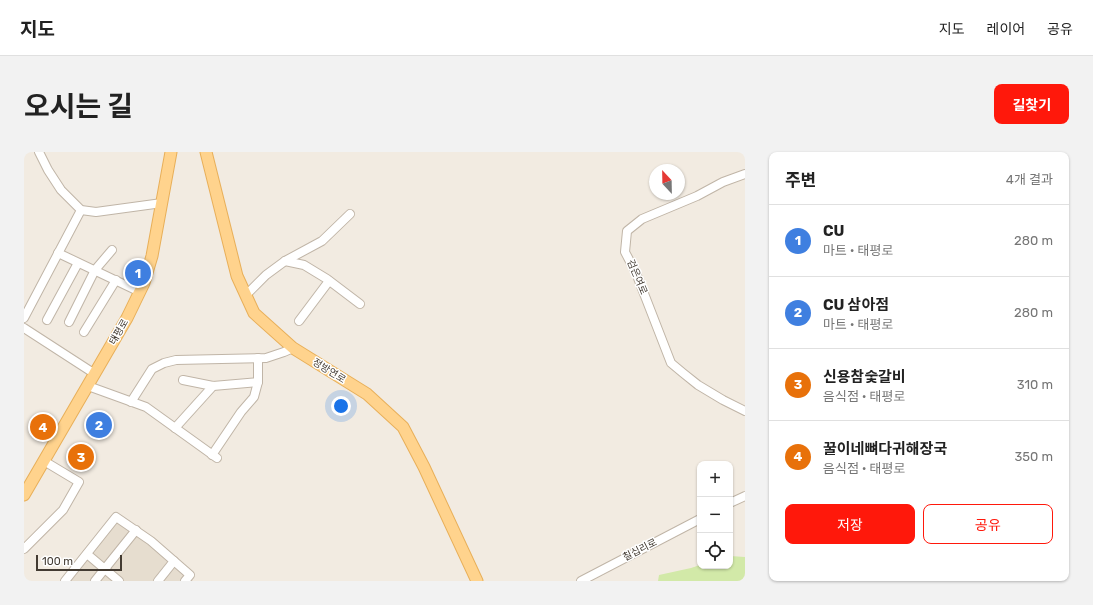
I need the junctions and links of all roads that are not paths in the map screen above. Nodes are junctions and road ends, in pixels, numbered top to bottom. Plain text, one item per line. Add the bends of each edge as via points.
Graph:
1 (40, 152) edge
2 (171, 152) edge
3 (206, 152) edge
4 (745, 174) edge
5 (162, 203) junction
6 (81, 210) junction
7 (350, 214) dead end
8 (112, 250) dead end
9 (58, 253) junction
10 (285, 261) junction
11 (78, 263) junction
12 (95, 270) junction
13 (116, 280) junction
14 (329, 281) junction
15 (140, 292) junction
16 (246, 295) junction
17 (360, 304) dead end
18 (24, 318) edge
19 (47, 320) dead end
20 (299, 321) dead end
21 (69, 322) dead end
22 (24, 328) edge
23 (84, 332) dead end
24 (293, 348) junction
25 (258, 358) junction
26 (95, 374) junction
27 (183, 380) dead end
28 (258, 382) junction
29 (88, 386) junction
30 (213, 386) junction
31 (131, 402) junction
32 (745, 411) edge
33 (175, 428) junction
34 (44, 461) junction
35 (24, 495) edge
36 (745, 496) edge
37 (733, 502) edge
38 (697, 520) edge
39 (136, 530) junction
40 (24, 549) edge
41 (87, 554) junction
42 (174, 561) junction
43 (105, 569) junction
44 (66, 581) edge
45 (95, 581) edge
46 (119, 581) edge
47 (158, 581) edge
48 (184, 581) edge
49 (477, 581) edge
50 (581, 581) edge

1 - 6 street via 61,190
2 - 5 main road, 태평로
3 - 16 main road, 정방연로 via 236,276
4 - 32 street, 검은여로 via 642,219 627,231 625,252 636,273 671,363 698,384
5 - 6 street via 96,212
5 - 15 main road, 태평로 via 152,256
6 - 9 street
7 - 10 street via 322,241
8 - 12 street
9 - 11 street
9 - 18 street
10 - 14 street via 304,265
10 - 16 street
11 - 12 street
11 - 19 street
12 - 13 street
12 - 21 street
13 - 15 street
13 - 23 street
14 - 17 street
14 - 20 street
15 - 26 main road, 태평로
16 - 24 main road, 정방연로 via 254,313
22 - 26 street
24 - 25 street via 266,358
24 - 49 main road, 정방연로 via 367,394 403,427
25 - 28 street
25 - 31 street via 176,360 164,363 152,369
26 - 29 main road, 태평로
27 - 30 street
28 - 30 street
28 - 33 street via 254,397 241,412 215,456
29 - 31 street
29 - 34 main road, 태평로
30 - 33 street
31 - 33 street via 146,407
34 - 35 main road, 태평로
34 - 40 street via 80,482 63,510
36 - 37 street
38 - 50 street, 칠십리로
39 - 41 street via 116,516
39 - 42 street
39 - 43 street
41 - 43 street
41 - 44 street
42 - 47 street
42 - 48 street via 190,575
43 - 45 street
43 - 46 street

